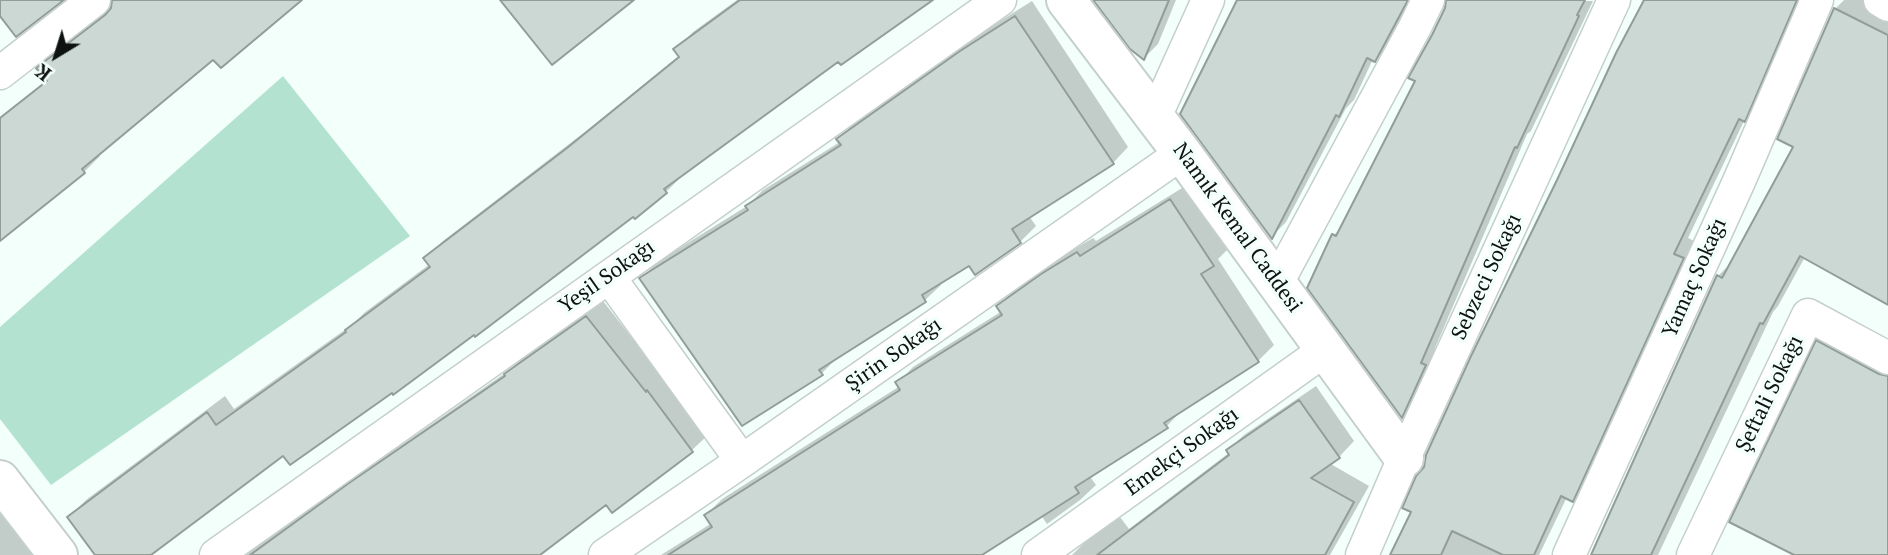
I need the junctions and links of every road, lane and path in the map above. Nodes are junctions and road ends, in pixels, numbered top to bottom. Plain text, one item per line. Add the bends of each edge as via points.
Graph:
1 (94, 0) edge
2 (1000, 0) edge
3 (1066, 0) edge
4 (1208, 0) edge
5 (1428, 0) edge
6 (1615, 0) edge
7 (1817, 0) edge
8 (1880, 0) edge
9 (1888, 5) edge
10 (0, 73) edge
11 (1155, 117) junction
12 (1182, 153) junction
13 (608, 276) junction
14 (1277, 283) junction
15 (1325, 350) junction
16 (1888, 358) edge
17 (1404, 458) junction
18 (742, 461) junction
19 (0, 480) edge
20 (1705, 551) edge
21 (58, 555) edge
22 (216, 555) edge
23 (605, 555) edge
24 (1038, 555) edge
25 (1362, 555) edge
26 (1569, 555) edge

1 - 10 street
2 - 13 street, Yeşil Sokağı
3 - 11 main road, Namık Kemal Caddesi
4 - 11 street
5 - 14 street
6 - 17 street, Sebzeci Sokağı
7 - 26 street, Yamaç Sokağı
8 - 9 street
11 - 12 main road, Namık Kemal Caddesi
12 - 14 main road, Namık Kemal Caddesi
12 - 18 street, Şirin Sokağı
13 - 18 street
13 - 22 street, Yeşil Sokağı
14 - 15 main road, Namık Kemal Caddesi
15 - 17 main road, Namık Kemal Caddesi
15 - 24 street, Emekçi Sokağı
16 - 20 street, Şeftali Sokağı via 1808,315
17 - 25 street, Sebzeci Sokağı
18 - 23 street, Şirin Sokağı
19 - 21 main road

